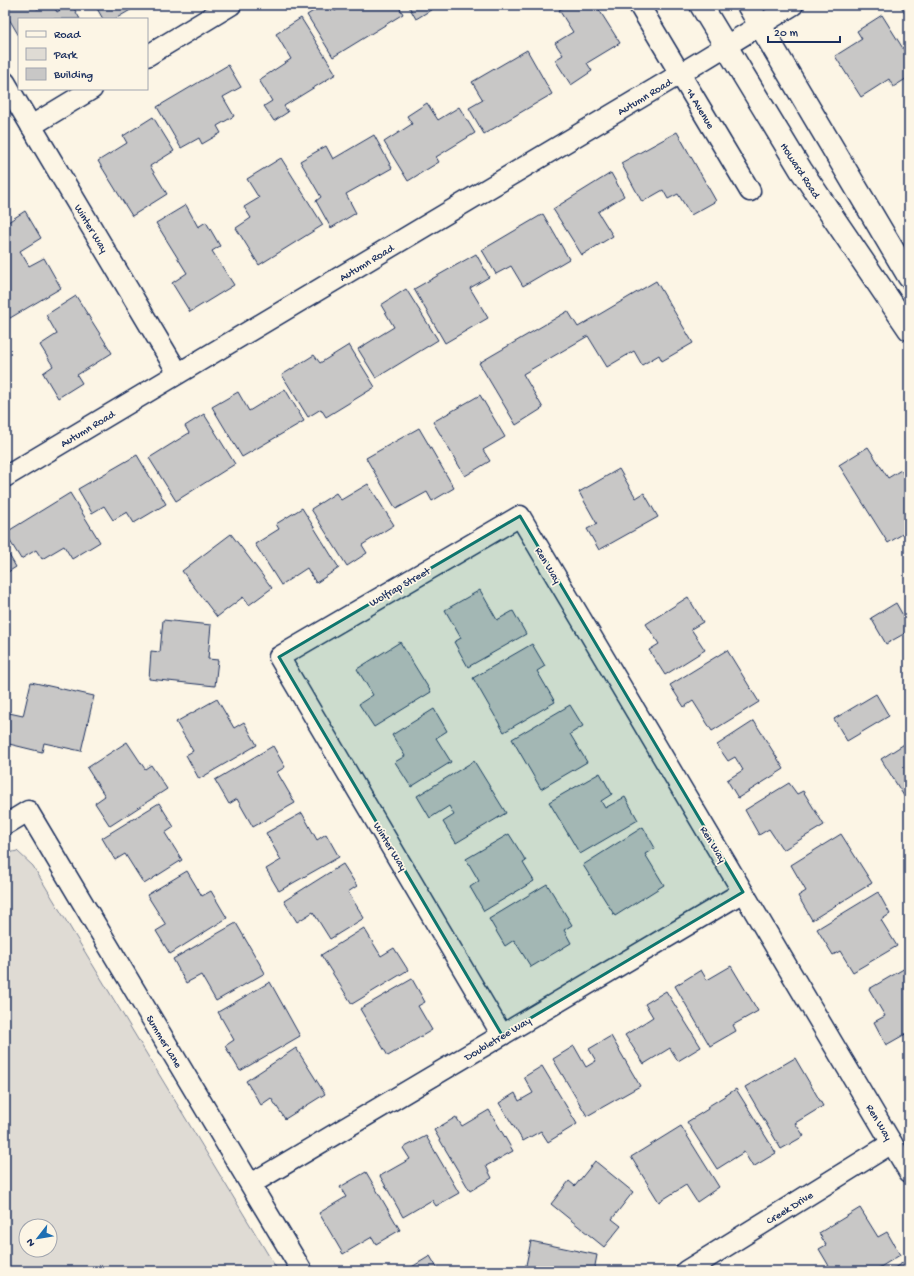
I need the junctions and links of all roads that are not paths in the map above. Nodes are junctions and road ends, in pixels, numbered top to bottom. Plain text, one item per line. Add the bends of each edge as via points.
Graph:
1 (231, 5) edge
2 (639, 5) edge
3 (701, 5) edge
4 (748, 5) edge
5 (792, 5) edge
6 (761, 25) junction
7 (726, 46) junction
8 (148, 55) edge
9 (680, 74) junction
10 (5, 82) edge
11 (90, 90) edge
12 (31, 126) junction
13 (750, 191) dead end
14 (909, 277) edge
15 (909, 329) edge
16 (178, 373) junction
17 (5, 477) edge
18 (520, 516) joint
19 (279, 657) joint
20 (5, 825) edge
21 (743, 892) junction
22 (502, 1035) junction
23 (892, 1143) junction
24 (909, 1172) edge
25 (250, 1184) junction
26 (302, 1271) edge
27 (686, 1271) edge

1 - 8 street
2 - 9 street, 14 Avenue
3 - 7 main road, Howard Road
4 - 6 main road
5 - 6 street, Autumn Road
6 - 7 street, Autumn Road
6 - 14 main road
7 - 9 street, Autumn Road
7 - 15 main road, Howard Road via 800,170
9 - 13 street, 14 Avenue
9 - 16 street, Autumn Road
10 - 12 street, Winter Way
11 - 12 street
12 - 16 street, Winter Way
16 - 17 street, Autumn Road
18 - 19 street, Wolfrap Street
18 - 21 street, Ren Way
19 - 22 street, Winter Way
20 - 25 street, Summer Lane via 28,811
21 - 22 street, Doubletree Way
21 - 23 street, Ren Way
22 - 25 street, Doubletree Way
23 - 24 street, Ren Way
23 - 27 street, Creek Drive
25 - 26 street, Summer Lane

